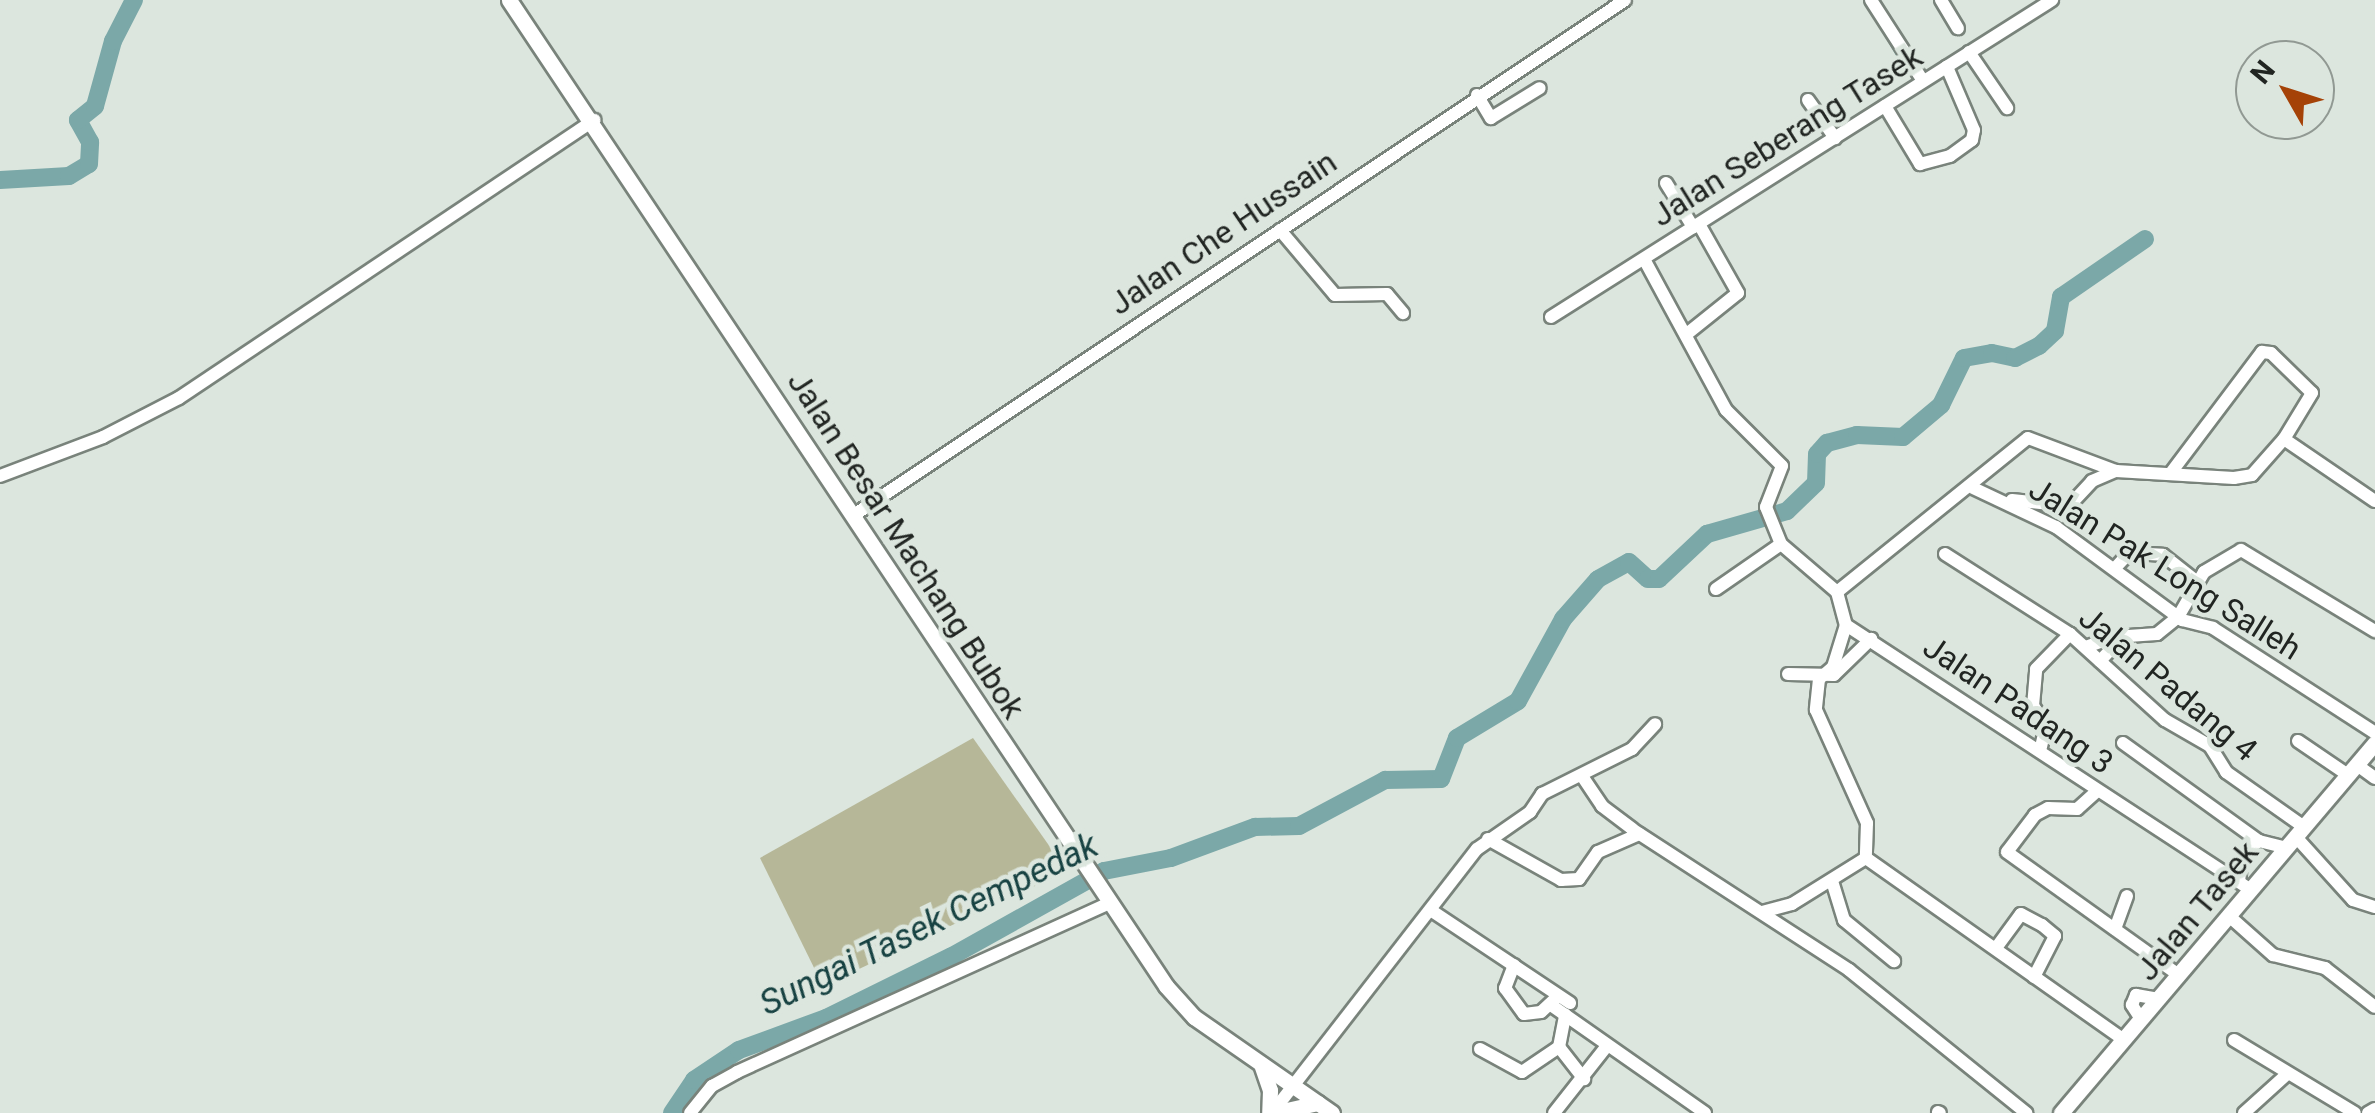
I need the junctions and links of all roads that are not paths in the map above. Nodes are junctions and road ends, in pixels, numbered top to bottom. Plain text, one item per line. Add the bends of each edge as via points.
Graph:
1 (510, 0) edge
2 (1625, 0) edge
3 (1872, 0) edge
4 (1941, 0) edge
5 (2052, 0) edge
6 (1958, 28) dead end
7 (1970, 52) junction
8 (1947, 67) junction
9 (1924, 82) junction
10 (1540, 88) dead end
11 (1477, 95) junction
12 (1808, 100) dead end
13 (1884, 106) junction
14 (2008, 108) dead end
15 (594, 120) junction
16 (1835, 138) junction
17 (1666, 183) dead end
18 (1696, 225) junction
19 (1280, 230) junction
20 (1644, 258) junction
21 (1402, 313) dead end
22 (1551, 318) dead end
23 (1688, 333) junction
24 (2284, 439) junction
25 (2116, 471) junction
26 (2170, 474) junction
27 (0, 476) edge
28 (1973, 488) junction
29 (2004, 500) junction
30 (2375, 502) edge
31 (854, 515) junction
32 (1780, 544) junction
33 (1945, 554) dead end
34 (2116, 567) junction
35 (2196, 580) junction
36 (1716, 588) dead end
37 (1837, 592) junction
38 (2178, 616) junction
39 (1846, 625) junction
40 (2375, 631) edge
41 (2070, 634) junction
42 (2122, 637) junction
43 (1871, 639) junction
44 (2086, 647) junction
45 (2100, 661) junction
46 (1788, 674) dead end
47 (1819, 679) junction
48 (1655, 724) dead end
49 (2375, 733) edge
50 (2298, 741) dead end
51 (2375, 743) edge
52 (2123, 744) dead end
53 (2041, 747) junction
54 (2353, 770) junction
55 (1582, 776) junction
56 (2375, 778) edge
57 (2096, 792) junction
58 (1639, 834) junction
59 (2296, 837) junction
60 (1488, 839) junction
61 (2259, 841) junction
62 (1866, 858) junction
63 (1832, 881) junction
64 (2245, 886) junction
65 (2127, 896) dead end
66 (1107, 904) junction
67 (2375, 906) edge
68 (1432, 911) junction
69 (1762, 912) junction
70 (2229, 916) junction
71 (2115, 929) junction
72 (1996, 948) junction
73 (1894, 961) dead end
74 (1513, 966) junction
75 (2179, 975) junction
76 (2034, 976) junction
77 (1560, 1005) junction
78 (2375, 1008) edge
79 (2124, 1040) junction
80 (2234, 1040) dead end
81 (1608, 1046) junction
82 (1559, 1048) junction
83 (1480, 1049) dead end
84 (1260, 1063) junction
85 (2285, 1076) junction
86 (1584, 1079) junction
87 (1293, 1086) junction
88 (1318, 1103) junction
89 (2375, 1109) edge
90 (690, 1113) edge
91 (1271, 1113) edge
92 (1332, 1113) edge
93 (1554, 1113) edge
94 (1705, 1113) edge
95 (2026, 1113) edge
96 (2061, 1113) edge
97 (2244, 1113) edge
98 (2355, 1113) edge
99 (2368, 1113) edge

1 - 15 main road, Jalan Besar Machang Bubok
2 - 11 street, Jalan Che Hussain
3 - 9 street
4 - 6 street
5 - 7 street, Jalan Seberang Tasek
7 - 8 street, Jalan Seberang Tasek
7 - 14 street
8 - 9 street, Jalan Seberang Tasek
8 - 13 street via 1972,118 1972,140 1950,156 1920,164
9 - 13 street, Jalan Seberang Tasek
10 - 11 street via 1491,118
11 - 19 street, Jalan Che Hussain
12 - 16 street
13 - 16 street, Jalan Seberang Tasek
15 - 27 street via 179,398 103,437
15 - 31 main road, Jalan Besar Machang Bubok
16 - 18 street, Jalan Seberang Tasek
17 - 18 street
18 - 20 street, Jalan Seberang Tasek
18 - 23 street via 1738,294
19 - 21 street via 1334,295 1388,294
19 - 31 street, Jalan Che Hussain
20 - 22 street, Jalan Seberang Tasek
20 - 23 street
23 - 32 street via 1726,410 1782,466 1766,507
24 - 26 street via 2246,478
24 - 26 street via 2312,393 2262,352
24 - 30 street
25 - 26 street
25 - 28 street via 2028,438
25 - 29 street via 2092,481 2068,506
28 - 29 street, Jalan Pak Long Salleh
28 - 37 street
29 - 34 street, Jalan Pak Long Salleh
31 - 66 main road, Jalan Besar Machang Bubok
32 - 36 street
32 - 37 street
33 - 41 street, Jalan Padang 4
34 - 35 street via 2129,553 2162,556
34 - 38 street, Jalan Pak Long Salleh
35 - 38 street
35 - 40 street via 2247,550
37 - 39 street
38 - 42 street via 2144,640
38 - 49 street, Jalan Pak Long Salleh via 2213,628
39 - 43 street, Jalan Padang 3
39 - 47 street via 1833,667
41 - 44 street, Jalan Padang 4
41 - 53 street via 2036,669 2033,706 2046,726
42 - 44 street
42 - 45 street
43 - 47 street via 1847,667
43 - 53 street, Jalan Padang 3
44 - 45 street, Jalan Padang 4
45 - 59 street, Jalan Padang 4 via 2165,720 2210,746 2226,772
46 - 47 street
47 - 62 street via 1817,722 1867,823
48 - 55 street via 1641,743 1594,763
50 - 54 street
51 - 54 main road, Jalan Tasek
52 - 61 street
53 - 57 street, Jalan Padang 3
54 - 56 street
54 - 59 main road, Jalan Tasek
55 - 58 street via 1602,806
55 - 60 street via 1553,786 1530,812
57 - 64 street, Jalan Padang 3
57 - 71 street via 2078,809 2048,808 2034,816 2008,852
58 - 60 street via 1598,852 1579,879 1561,880
58 - 69 street
59 - 61 street
59 - 64 main road, Jalan Tasek
59 - 67 street, Jalan Padang 4 via 2353,900
60 - 68 street
61 - 64 street via 2243,853
62 - 63 street
62 - 72 street
63 - 69 street
63 - 73 street via 1844,920
64 - 70 main road, Jalan Tasek
65 - 71 street
66 - 84 main road, Jalan Besar Machang Bubok via 1179,1003
66 - 90 street via 737,1072 712,1086
68 - 74 street
68 - 87 street
69 - 95 street via 1914,1017
70 - 75 main road, Jalan Tasek
70 - 78 street via 2273,954 2325,968
71 - 75 street
72 - 76 street
72 - 76 street via 2021,914 2042,925 2055,936
74 - 77 street
74 - 77 street via 1504,979 1512,1003 1531,1016
75 - 79 main road, Jalan Tasek
76 - 79 street
77 - 81 street
77 - 82 street
79 - 96 main road, Jalan Tasek
80 - 85 street
81 - 86 street
81 - 94 street
82 - 83 street via 1522,1072
82 - 86 street
84 - 87 main road, Jalan Besar Machang Bubok
84 - 91 main road
85 - 97 street
85 - 98 street
86 - 93 street
87 - 88 main road
87 - 91 street
88 - 91 main road
88 - 92 main road
89 - 99 street

